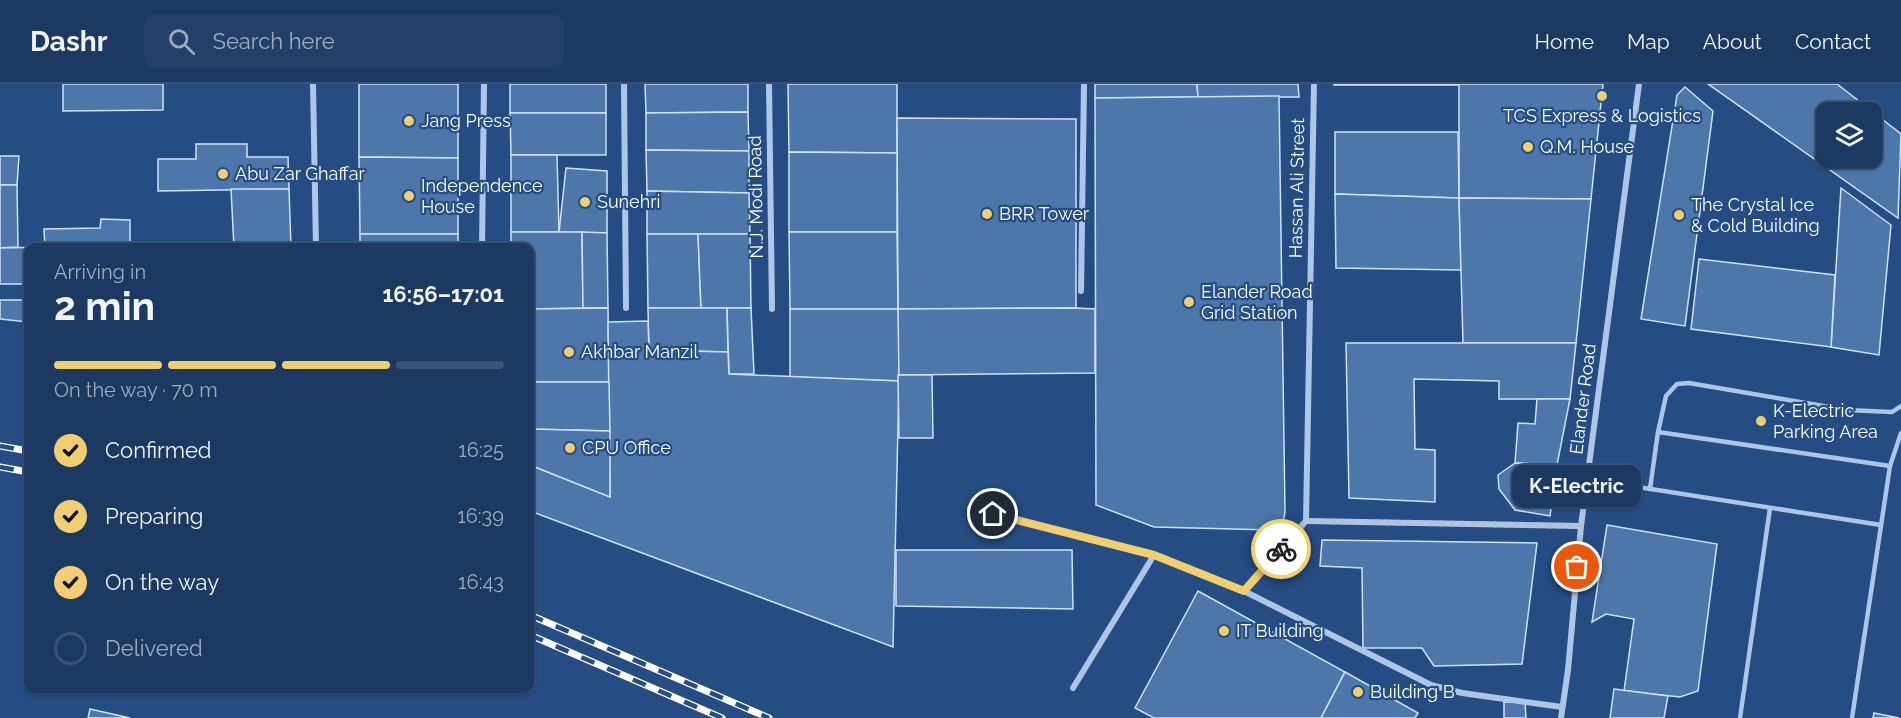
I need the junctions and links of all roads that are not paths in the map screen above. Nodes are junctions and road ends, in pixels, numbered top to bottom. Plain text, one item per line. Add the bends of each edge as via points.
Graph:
1 (313, 84) edge
2 (484, 84) edge
3 (624, 84) edge
4 (769, 84) edge
5 (1084, 84) edge
6 (1314, 84) edge
7 (1639, 84) edge
8 (316, 243) edge
9 (482, 243) edge
10 (1082, 291) dead end
11 (626, 308) dead end
12 (772, 309) dead end
13 (1901, 406) edge
14 (1659, 432) junction
15 (1901, 433) edge
16 (1890, 466) junction
17 (1587, 479) junction
18 (1650, 489) junction
19 (970, 508) dead end
20 (1770, 508) junction
21 (1306, 521) junction
22 (1881, 525) junction
23 (1581, 526) junction
24 (1154, 555) junction
25 (1244, 591) junction
26 (1073, 688) dead end
27 (1562, 707) junction
28 (1561, 718) edge
29 (1740, 718) edge
30 (1852, 718) edge

1 - 8 street
2 - 9 street
3 - 11 street
4 - 12 street, N.J. Modi Road
5 - 10 street
6 - 21 street, Hassan Ali Street
7 - 17 street, Elander Road
13 - 14 lane via 1892,412 1847,410 1677,384 1666,396
14 - 16 lane
14 - 18 lane
15 - 16 lane
16 - 22 lane
17 - 18 lane
17 - 23 street, Elander Road
18 - 20 lane
19 - 24 street
20 - 22 lane
20 - 29 lane
21 - 23 street
21 - 25 street
22 - 30 lane
23 - 27 street, Elander Road
24 - 25 street
24 - 26 street
25 - 27 street via 1431,685
27 - 28 street, Elander Road

